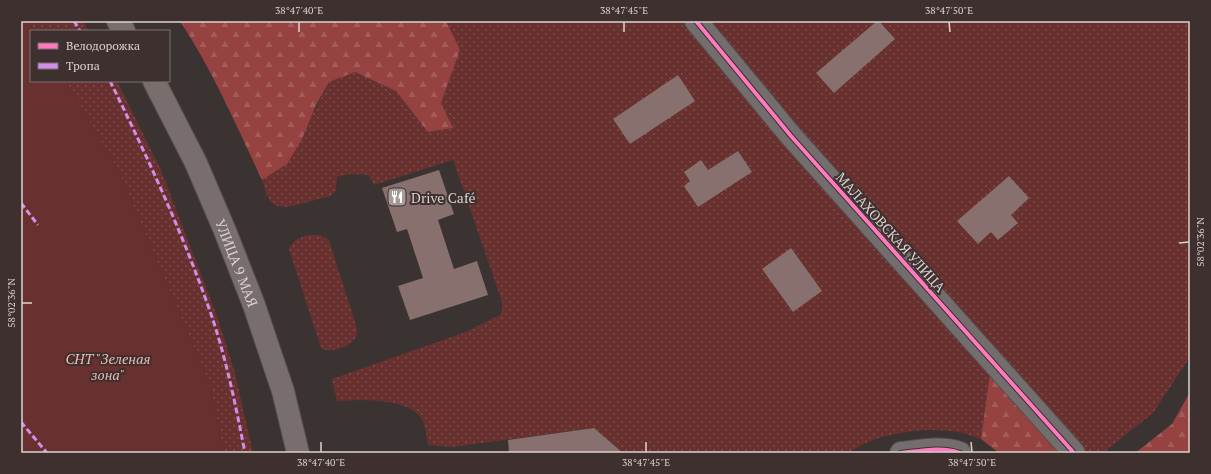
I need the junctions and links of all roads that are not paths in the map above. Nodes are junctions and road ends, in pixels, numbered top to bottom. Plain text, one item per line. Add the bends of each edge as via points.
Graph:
1 (118, 21) edge
2 (696, 21) edge
3 (123, 30) edge
4 (155, 82) edge
5 (298, 453) edge
6 (901, 453) edge
7 (960, 453) edge
8 (1074, 453) edge

1 - 3 main road
2 - 8 street, МАЛАХОВСКАЯ УЛИЦА via 791,136
4 - 5 main road, УЛИЦА 9 МАЯ via 196,163 254,305 283,391
6 - 7 street via 929,449

